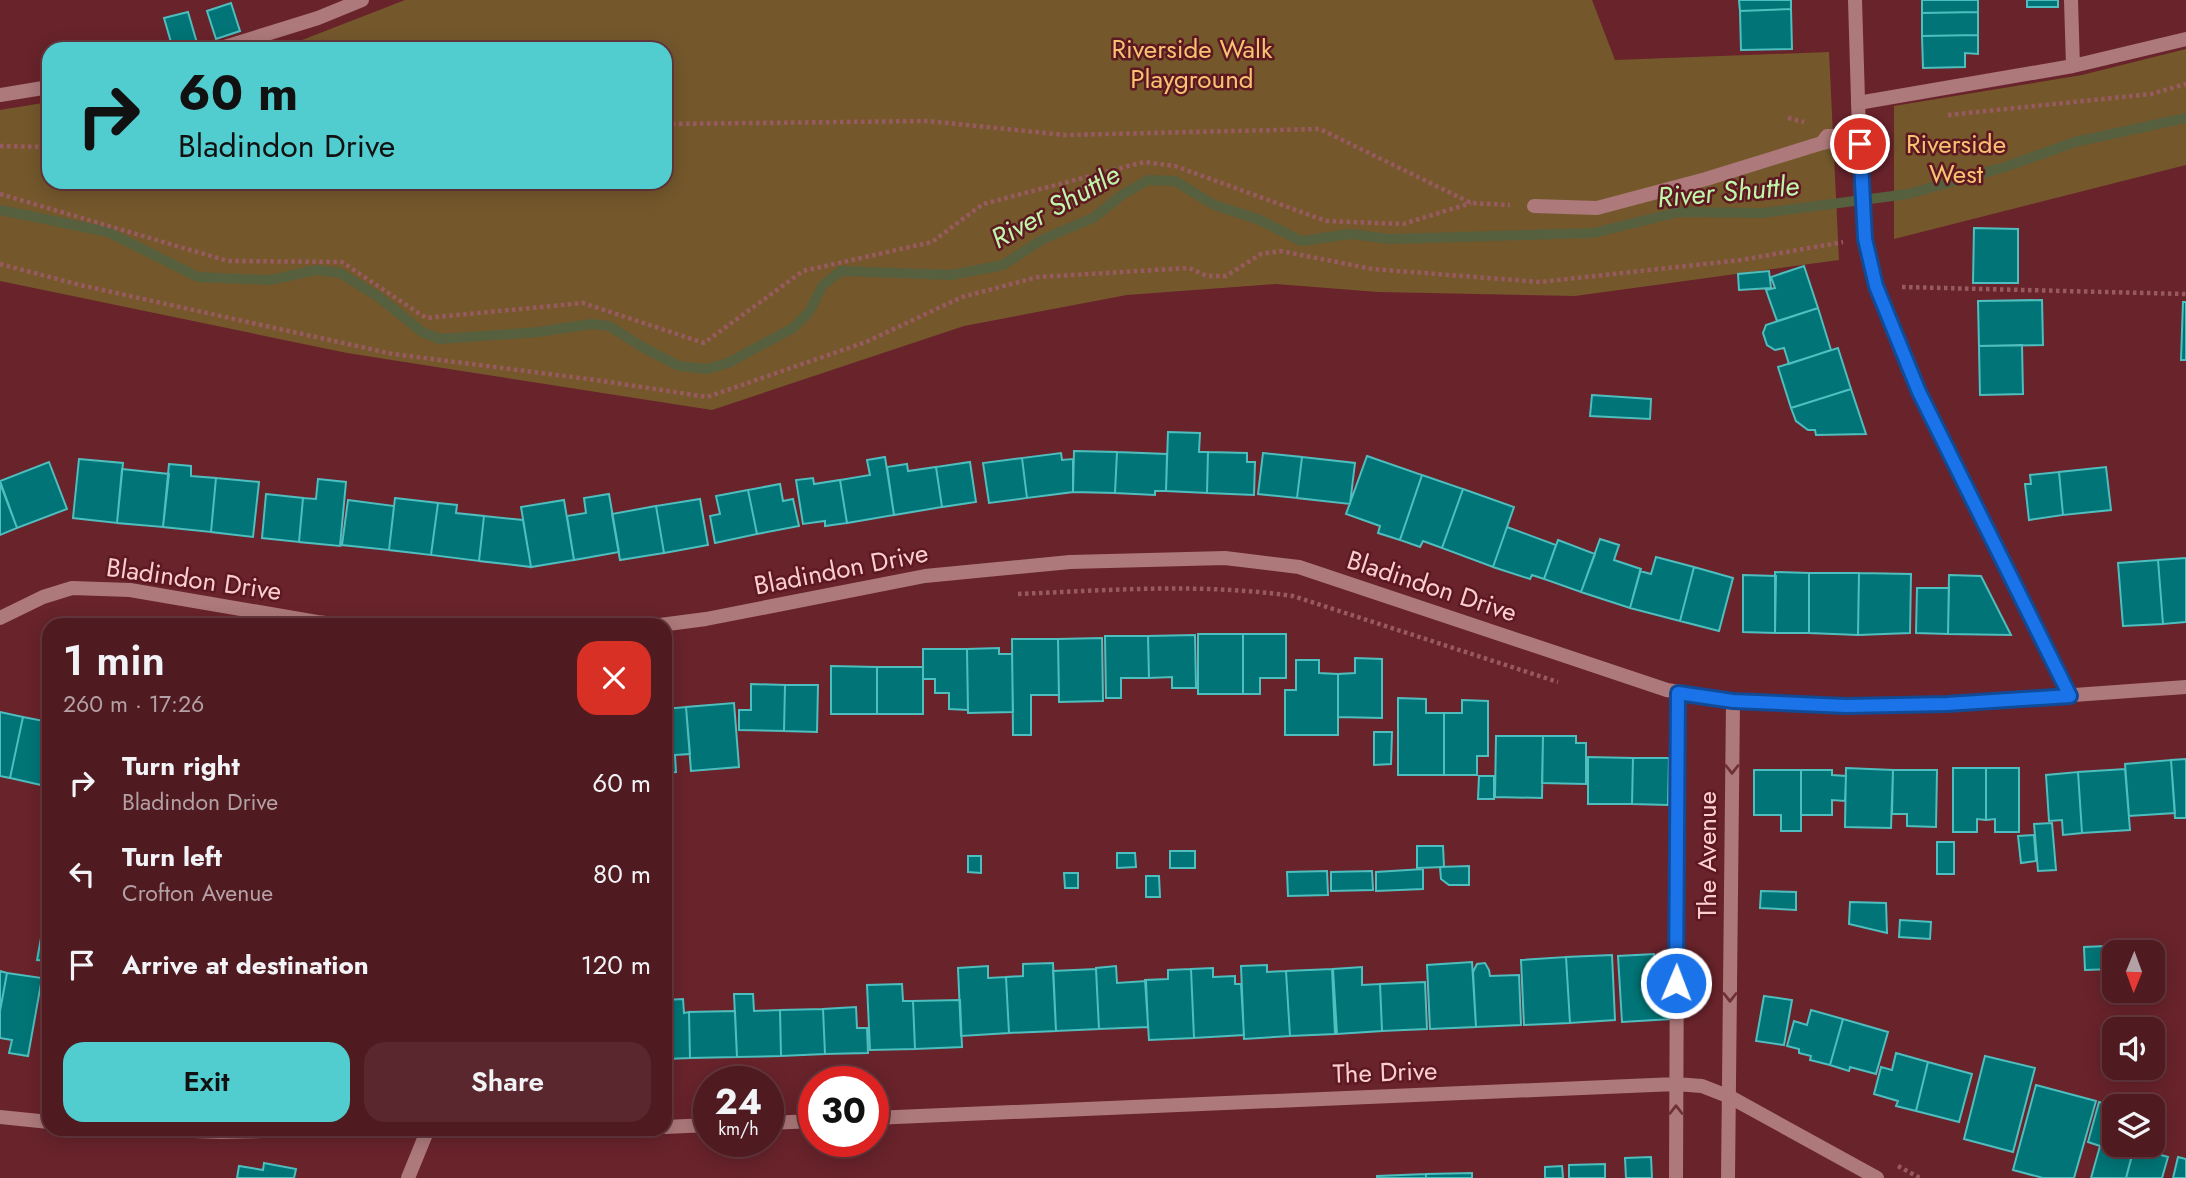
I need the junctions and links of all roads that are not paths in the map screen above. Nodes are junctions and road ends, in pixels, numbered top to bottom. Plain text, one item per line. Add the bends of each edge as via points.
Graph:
1 (362, 0) edge
2 (1855, 0) edge
3 (2071, 0) edge
4 (2186, 39) edge
5 (241, 42) edge
6 (2073, 66) junction
7 (42, 88) edge
8 (0, 95) edge
9 (1858, 103) junction
10 (1859, 139) junction
11 (1534, 206) road end
12 (0, 618) edge
13 (301, 618) edge
14 (672, 623) edge
15 (2186, 687) edge
16 (1678, 693) junction
17 (2070, 696) junction
18 (1733, 701) junction
19 (1676, 1084) junction
20 (1730, 1097) junction
21 (0, 1117) edge
22 (889, 1117) edge
23 (42, 1121) edge
24 (693, 1126) edge
25 (672, 1127) edge
26 (425, 1136) edge
27 (408, 1178) edge
28 (1676, 1178) edge
29 (1728, 1178) edge
30 (1877, 1178) edge

1 - 5 street
2 - 9 street
3 - 6 street
4 - 6 street
6 - 9 street
7 - 8 street
9 - 10 street
10 - 11 street via 1827,139 1706,179 1597,208
10 - 17 street via 1865,239 1876,286 1919,392
12 - 13 street, Bladindon Drive via 72,588 130,590
14 - 16 street, Bladindon Drive via 925,576 1070,562 1225,558 1299,567
15 - 17 street, Bladindon Drive
16 - 18 street, Bladindon Drive
16 - 19 street, The Avenue
17 - 18 street, Bladindon Drive via 1846,706
18 -> 20 street, The Avenue
19 - 20 street, The Drive via 1702,1086
19 - 22 street, The Drive
28 -> 19 street, The Avenue
20 - 29 street, The Avenue
20 - 30 street, The Drive
21 - 23 street
24 - 25 street
26 - 27 street

